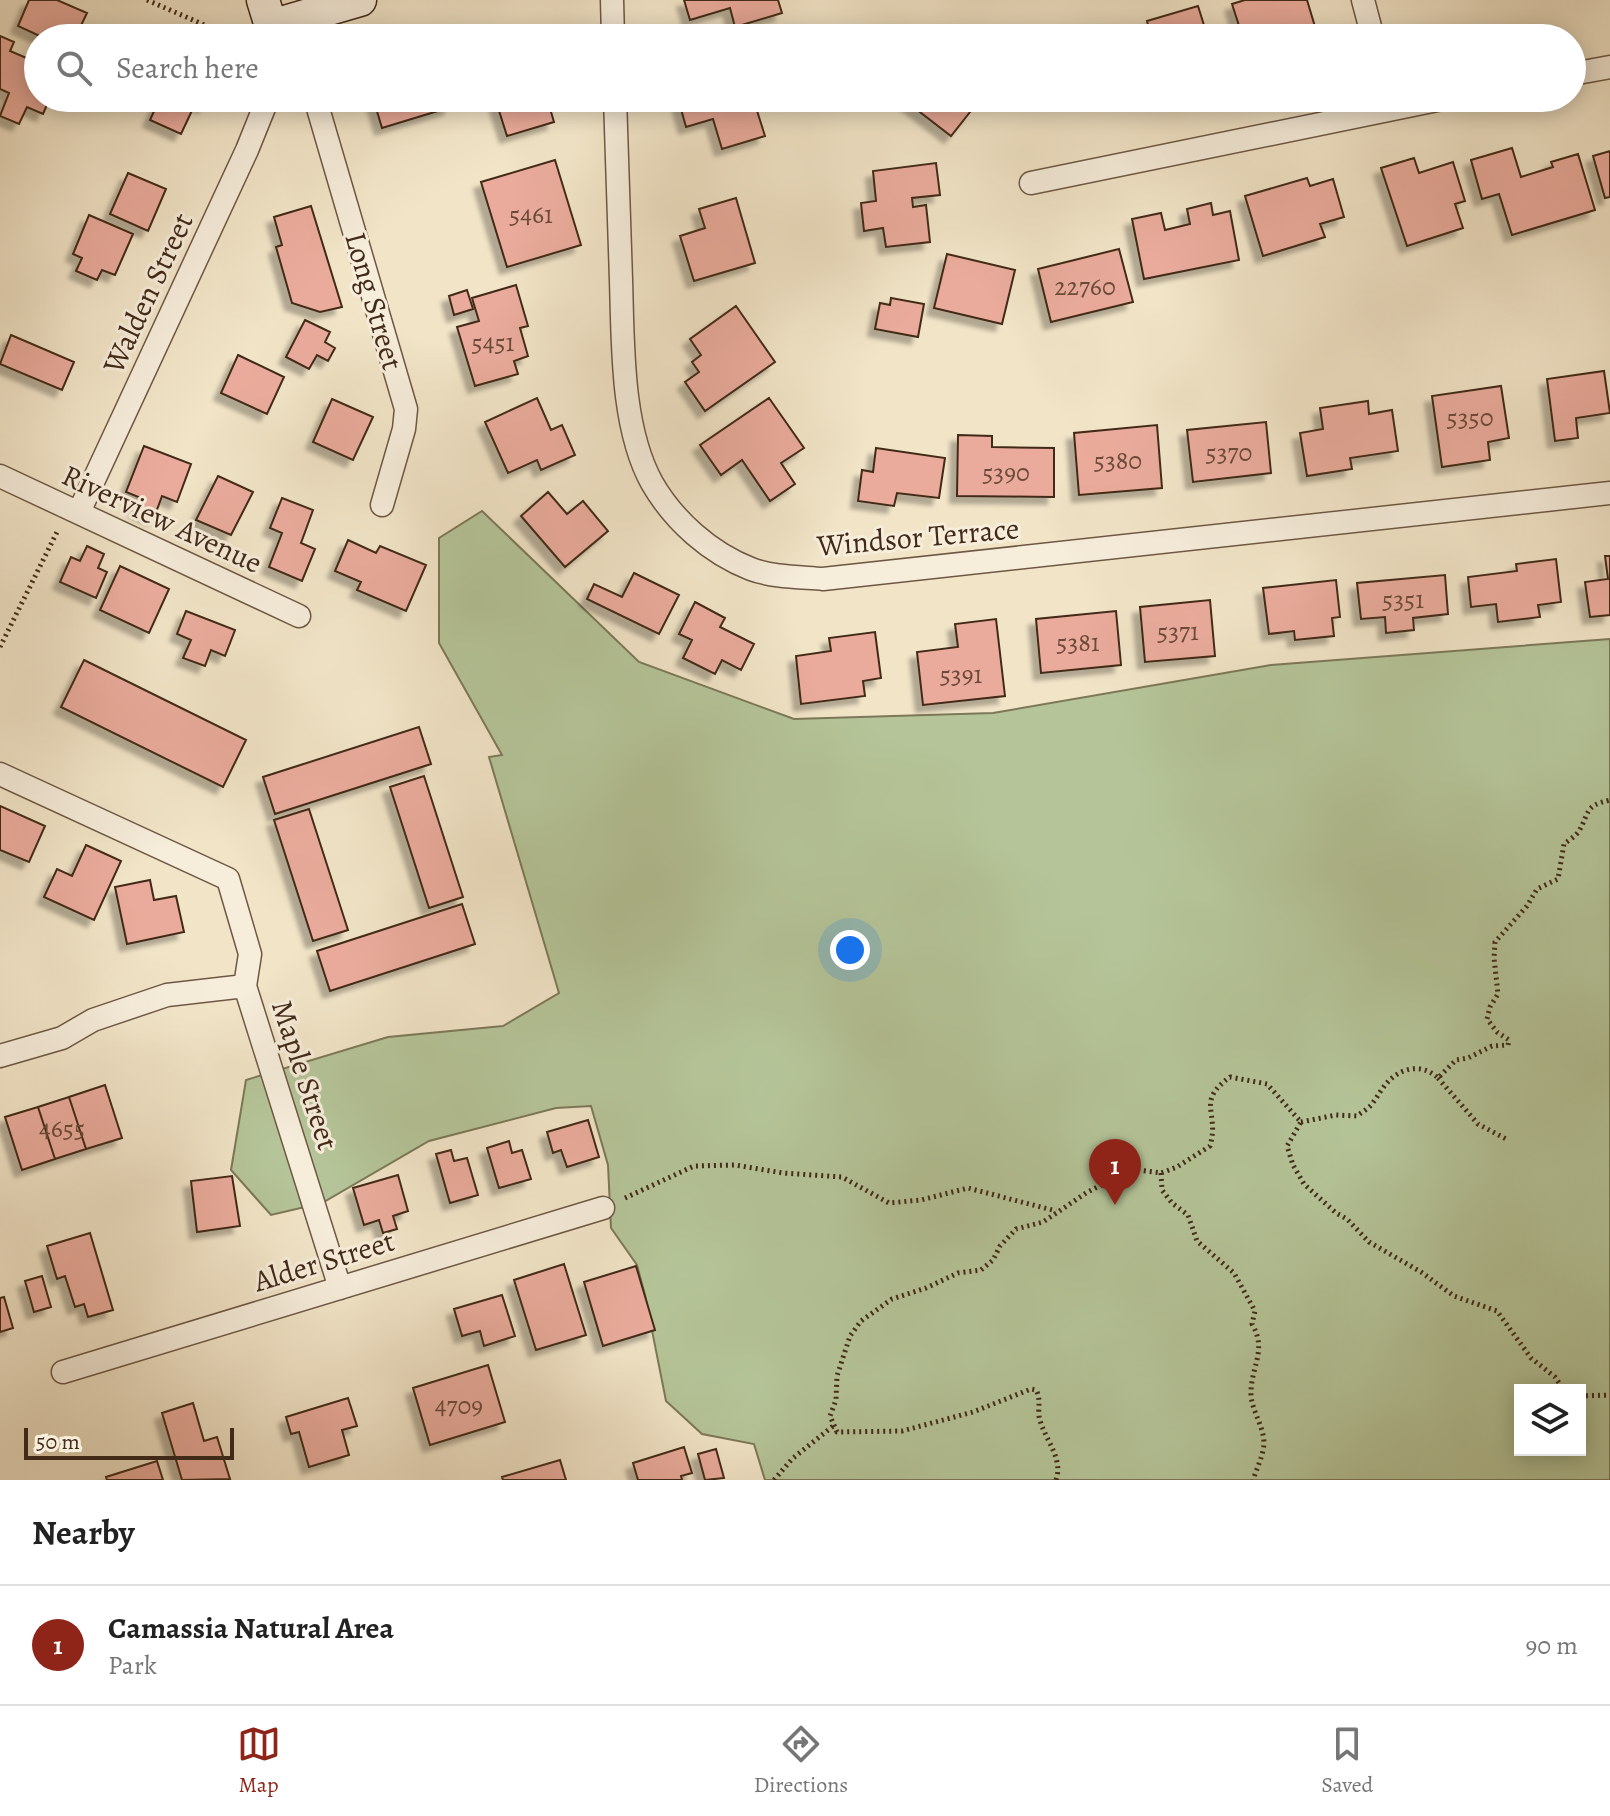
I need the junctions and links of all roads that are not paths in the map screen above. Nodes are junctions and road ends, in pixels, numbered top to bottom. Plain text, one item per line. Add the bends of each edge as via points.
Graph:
1 (360, 0) edge
2 (612, 0) edge
3 (1363, 0) edge
4 (276, 24) edge
5 (613, 24) edge
6 (1369, 24) edge
7 (1610, 67) edge
8 (1586, 71) edge
9 (263, 112) edge
10 (319, 112) edge
11 (616, 112) edge
12 (1349, 112) edge
13 (1031, 183) dead end
14 (0, 476) edge
15 (1610, 493) edge
16 (382, 505) dead end
17 (71, 516) junction
18 (299, 616) dead end
19 (0, 774) edge
20 (245, 986) junction
21 (0, 1056) edge
22 (603, 1208) road end
23 (340, 1288) junction
24 (63, 1372) dead end

1 - 4 street
2 - 5 street
3 - 6 street
7 - 8 street
9 - 17 street, Walden Street
10 - 16 street, Long Street via 406,409
11 - 15 street, Windsor Terrace via 625,370 642,458 666,503 701,541 754,570 823,579
12 - 13 street
14 - 17 street, Riverview Avenue
17 - 18 street, Riverview Avenue
19 - 20 street, Maple Street via 228,879 250,954
20 - 21 street via 167,995 93,1020 62,1038
20 - 23 street, Maple Street
22 - 23 street, Alder Street
23 - 24 street, Alder Street

